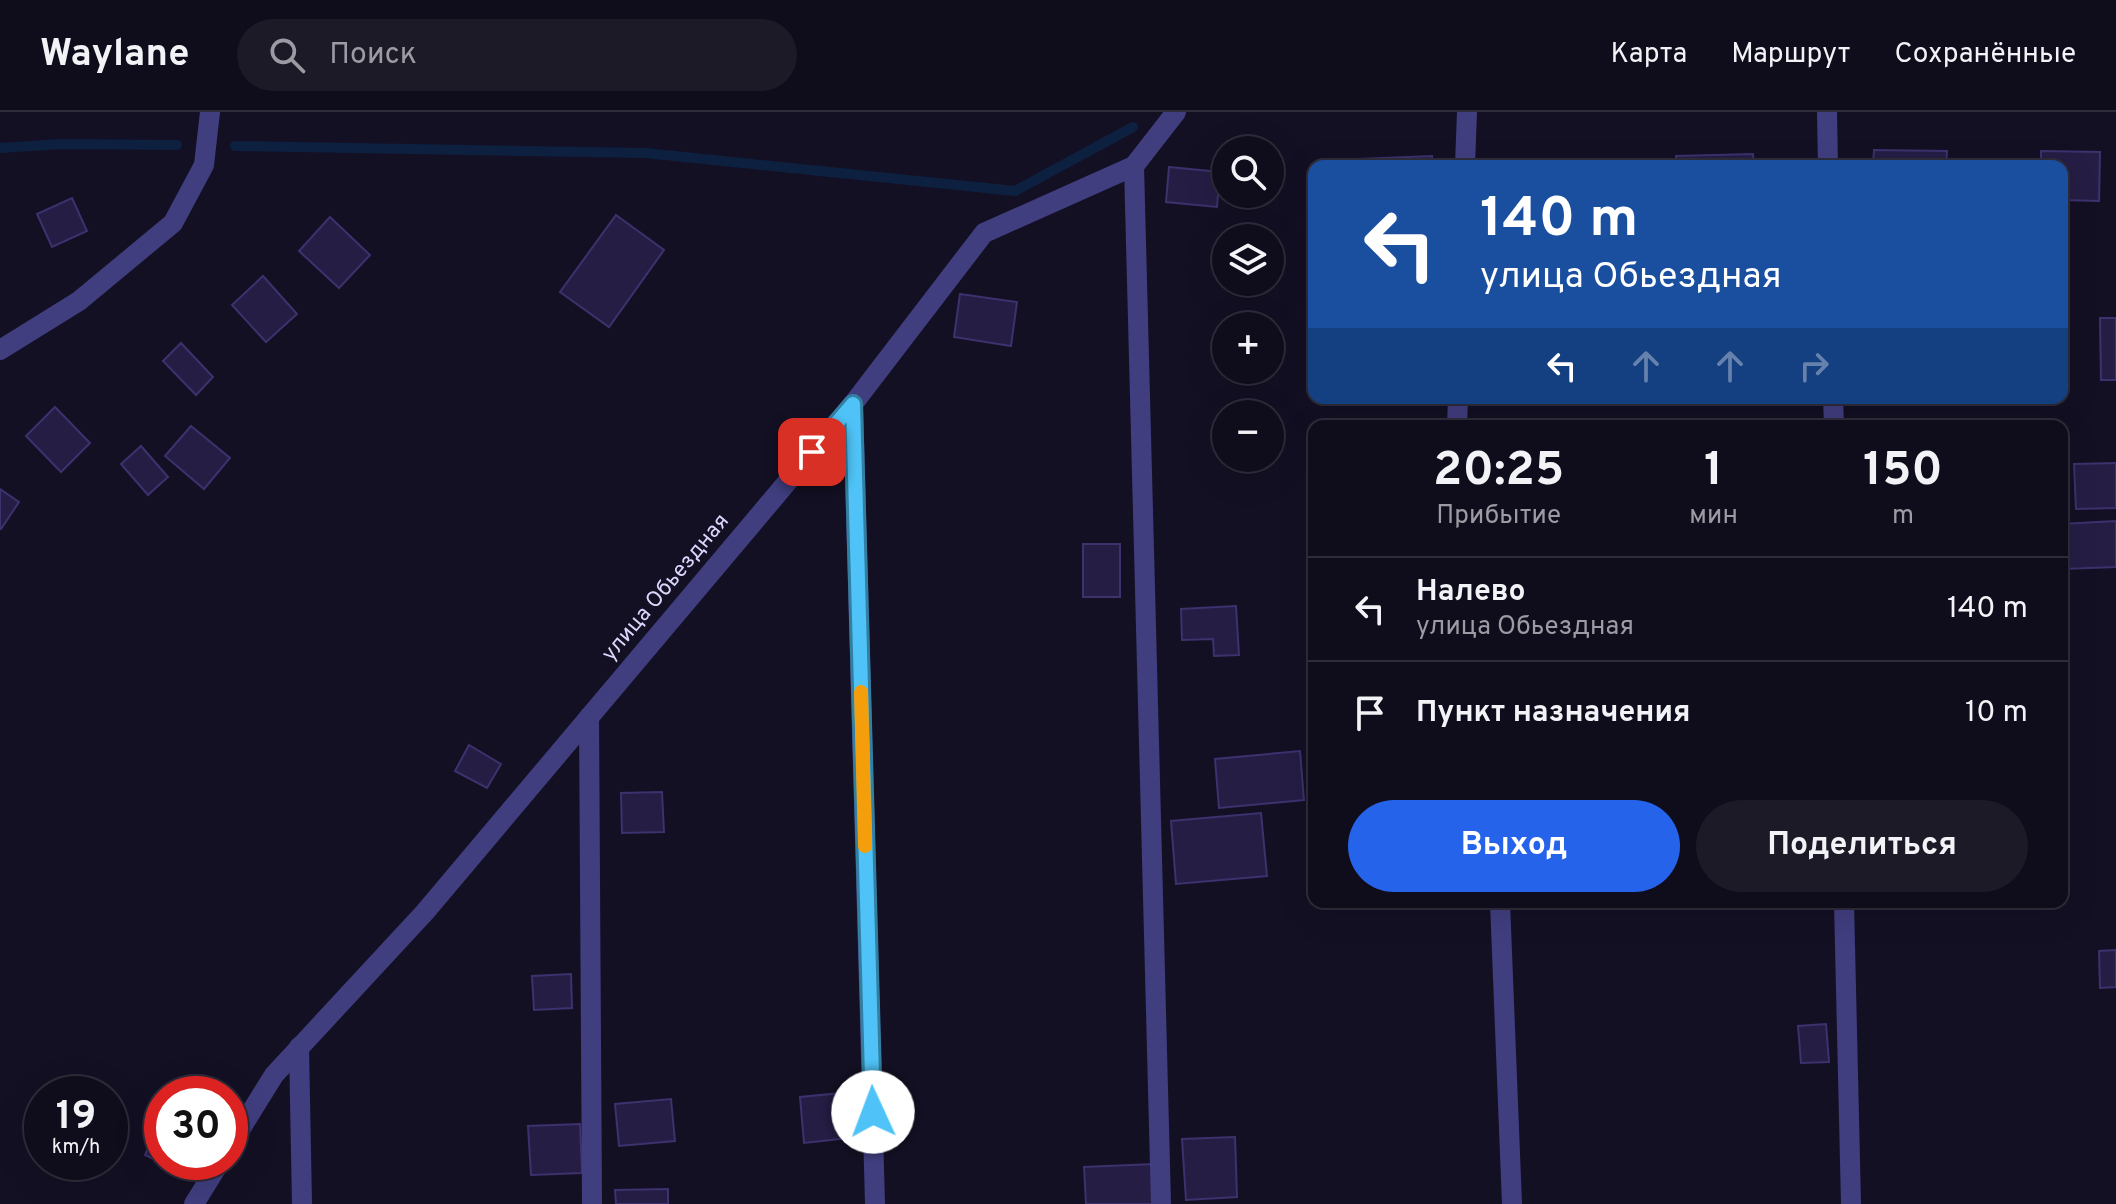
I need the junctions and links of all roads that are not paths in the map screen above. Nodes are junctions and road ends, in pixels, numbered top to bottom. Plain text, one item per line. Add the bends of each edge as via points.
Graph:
1 (210, 112) edge
2 (1176, 112) edge
3 (1467, 112) edge
4 (1827, 112) edge
5 (1465, 160) edge
6 (1828, 160) edge
7 (1134, 166) junction
8 (0, 350) edge
9 (853, 404) junction
10 (589, 717) junction
11 (1500, 908) edge
12 (1844, 908) edge
13 (299, 1047) junction
14 (248, 1117) edge
15 (209, 1180) edge
16 (194, 1204) edge
17 (302, 1204) edge
18 (592, 1204) edge
19 (875, 1204) edge
20 (1161, 1204) edge
21 (1512, 1204) edge
22 (1851, 1204) edge

1 - 8 street via 204,165 173,223 79,301
2 - 7 street, улица Обьездная
3 - 5 street
4 - 6 street
7 - 9 street, улица Обьездная via 984,233
7 - 20 street
9 - 10 street, улица Обьездная
9 - 19 street
10 - 13 street, улица Обьездная via 425,912
10 - 18 street
11 - 21 street
12 - 22 street
13 - 14 street, улица Обьездная
13 - 17 street
15 - 16 street

